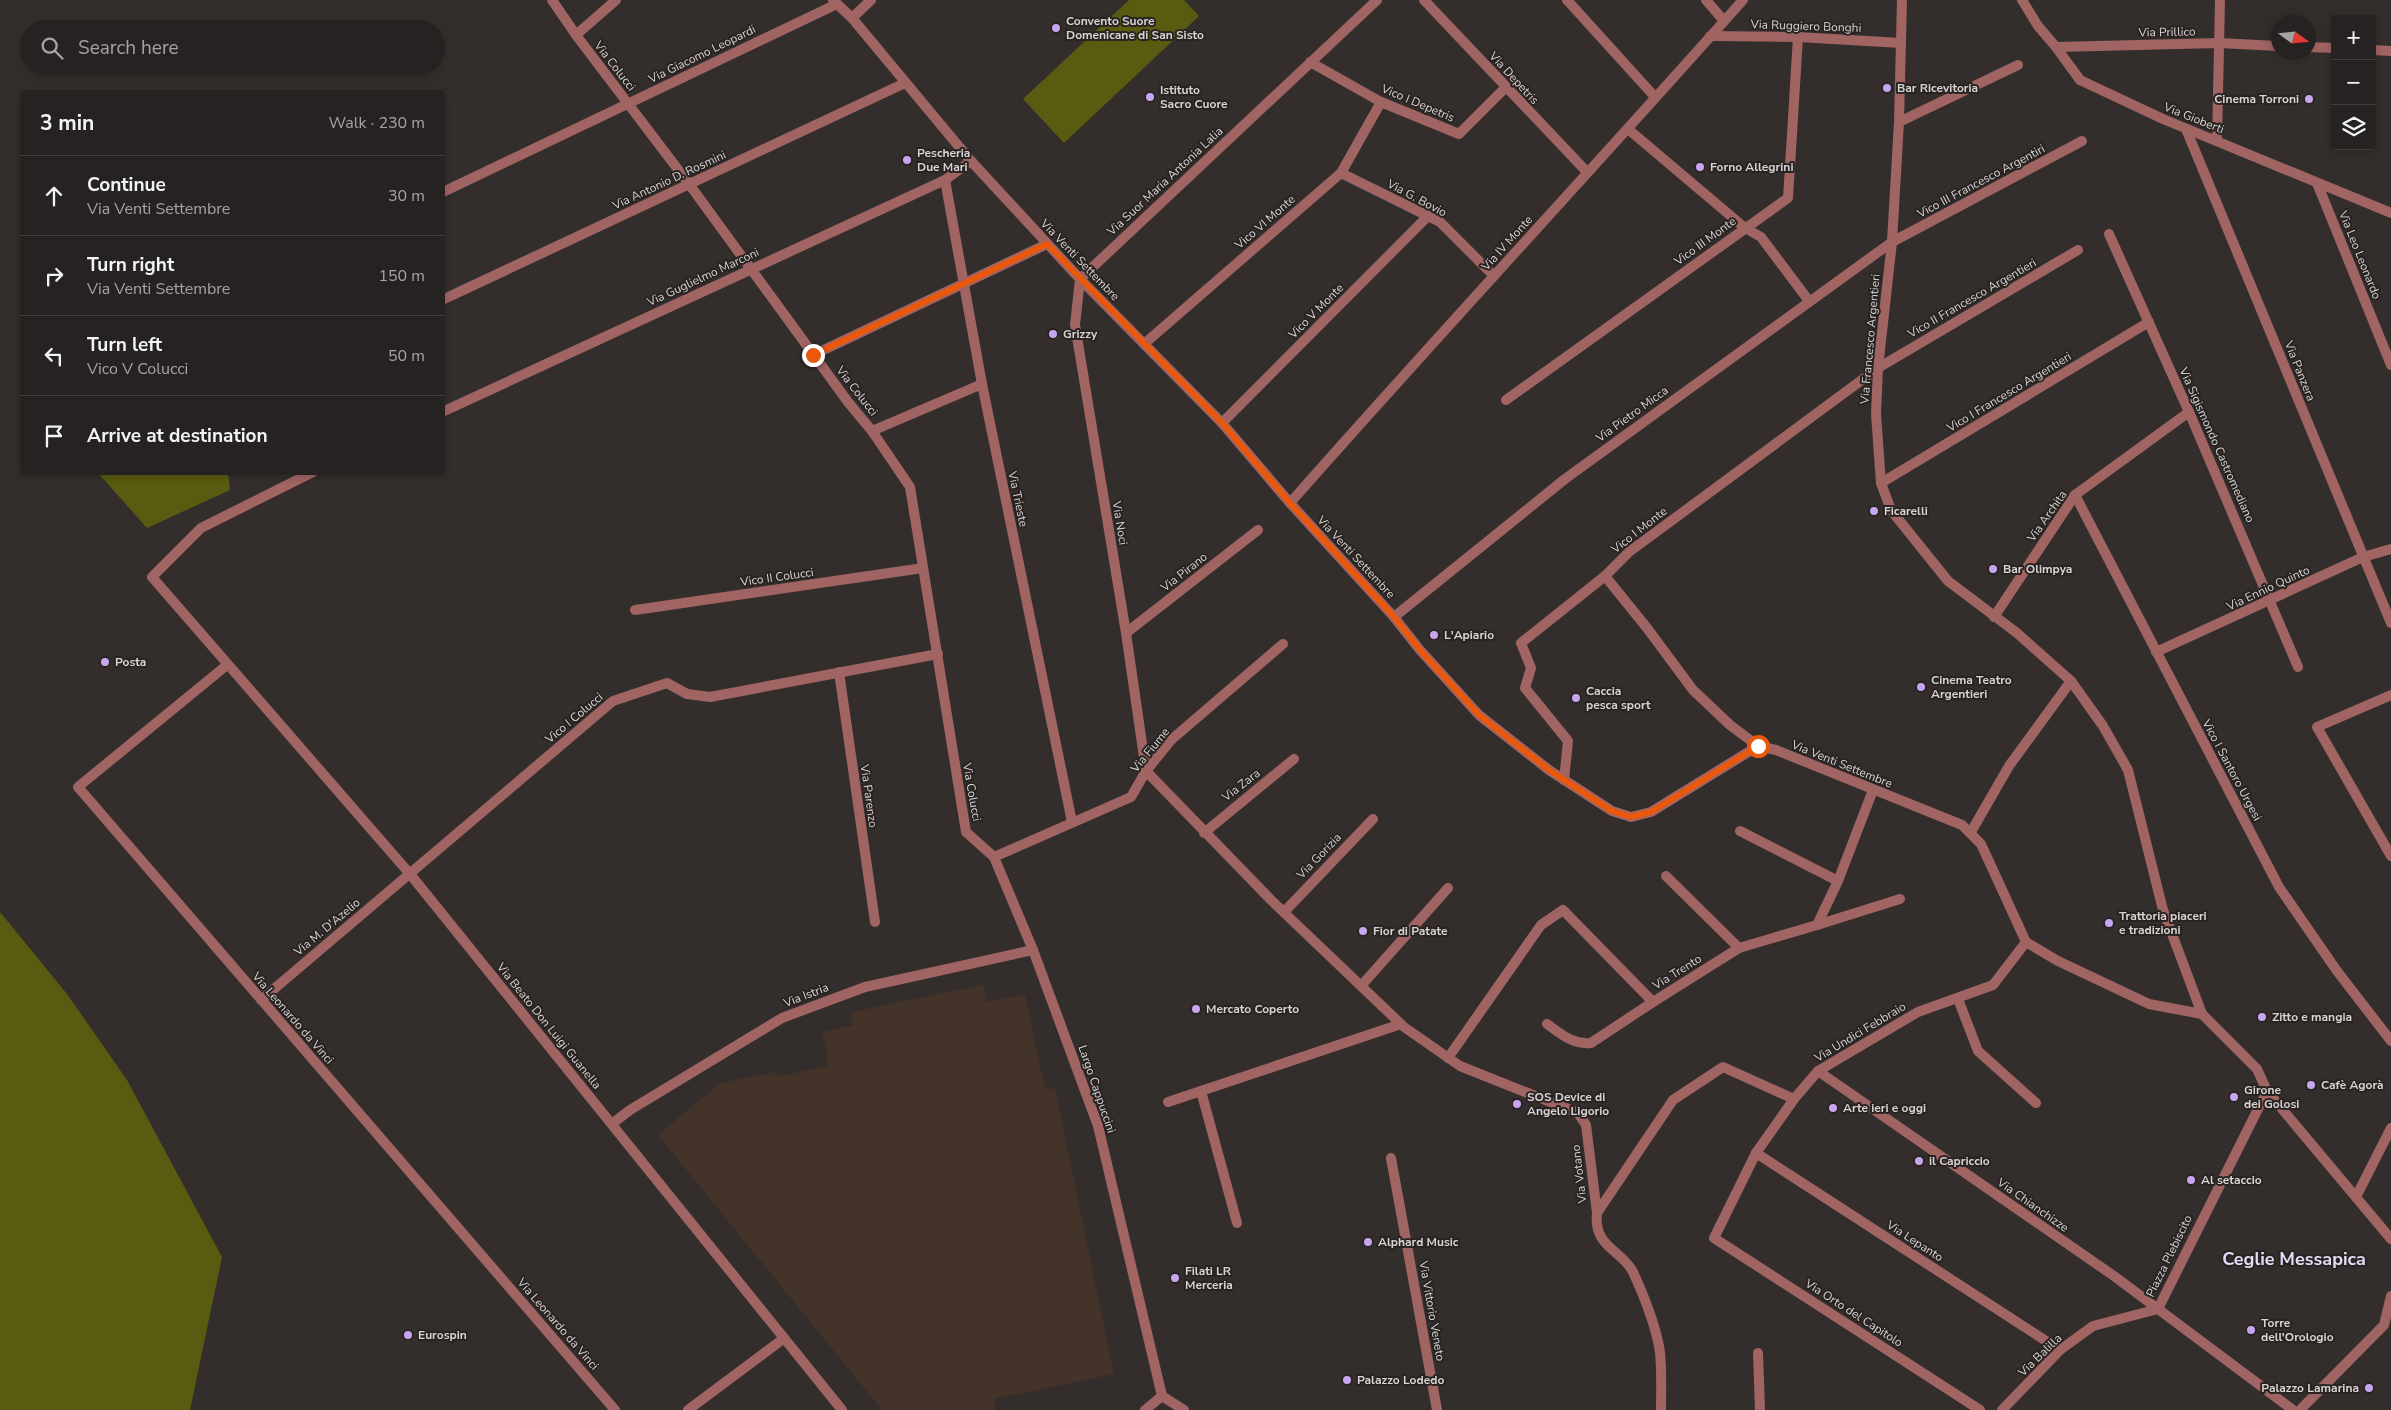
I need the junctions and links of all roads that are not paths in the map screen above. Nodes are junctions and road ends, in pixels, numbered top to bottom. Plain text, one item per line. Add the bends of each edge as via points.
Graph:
1 (552, 0) edge
2 (616, 0) edge
3 (871, 0) edge
4 (1377, 0) edge
5 (1424, 0) edge
6 (1567, 0) edge
7 (1706, 0) edge
8 (1742, 0) edge
9 (1902, 0) edge
10 (2022, 0) edge
11 (2220, 0) edge
12 (835, 2) edge
13 (852, 18) junction
14 (1724, 21) junction
15 (576, 36) junction
16 (1710, 36) junction
17 (1798, 37) junction
18 (1901, 42) junction
19 (2219, 43) junction
20 (2056, 46) junction
21 (2271, 46) edge
22 (2316, 47) edge
23 (2331, 48) edge
24 (2376, 50) edge
25 (2391, 51) edge
26 (1310, 62) junction
27 (2018, 65) dead end
28 (905, 83) junction
29 (1506, 87) junction
30 (1655, 97) junction
31 (1381, 102) junction
32 (629, 103) junction
33 (1899, 122) junction
34 (1628, 129) junction
35 (2186, 129) junction
36 (2082, 141) dead end
37 (2217, 141) junction
38 (970, 161) junction
39 (1587, 172) junction
40 (1341, 173) junction
41 (944, 180) junction
42 (2318, 183) junction
43 (689, 184) junction
44 (445, 191) edge
45 (2391, 213) edge
46 (1428, 216) junction
47 (1745, 228) junction
48 (2108, 234) dead end
49 (1892, 242) junction
50 (1047, 244) junction
51 (2078, 250) dead end
52 (750, 269) junction
53 (1494, 276) junction
54 (1080, 279) junction
55 (963, 284) junction
56 (445, 299) edge
57 (1809, 301) junction
58 (2149, 322) junction
59 (1144, 344) junction
60 (813, 355) junction
61 (2391, 365) edge
62 (1878, 368) junction
63 (982, 384) junction
64 (1506, 400) dead end
65 (445, 411) edge
66 (2189, 412) junction
67 (1222, 423) junction
68 (872, 431) junction
69 (307, 475) edge
70 (1881, 483) junction
71 (2075, 495) junction
72 (1290, 503) junction
73 (1258, 530) dead end
74 (2391, 549) edge
75 (2364, 557) junction
76 (923, 568) junction
77 (1605, 576) junction
78 (2271, 600) junction
79 (635, 610) dead end
80 (1394, 617) junction
81 (1994, 617) junction
82 (2391, 623) edge
83 (1126, 633) junction
84 (1283, 644) dead end
85 (2156, 652) junction
86 (938, 654) junction
87 (227, 666) junction
88 (2298, 667) dead end
89 (839, 672) junction
90 (2071, 681) junction
91 (2391, 695) edge
92 (1758, 746) junction
93 (1294, 759) dead end
94 (1146, 771) junction
95 (1564, 780) junction
96 (1873, 790) junction
97 (1373, 819) dead end
98 (1072, 822) junction
99 (1740, 831) dead end
100 (1971, 832) junction
101 (1204, 833) junction
102 (2391, 856) edge
103 (994, 857) junction
104 (410, 874) junction
105 (1666, 876) dead end
106 (1838, 881) junction
107 (1448, 888) dead end
108 (1900, 899) dead end
109 (1285, 911) junction
110 (875, 922) dead end
111 (1817, 924) junction
112 (2026, 942) junction
113 (1739, 948) junction
114 (1034, 950) junction
115 (1362, 986) junction
116 (1958, 998) junction
117 (261, 1000) junction
118 (1653, 1002) junction
119 (2202, 1014) junction
120 (1546, 1024) dead end
121 (1403, 1026) junction
122 (2391, 1041) edge
123 (1448, 1058) junction
124 (1818, 1071) junction
125 (1201, 1091) junction
126 (2267, 1091) junction
127 (1794, 1099) junction
128 (1168, 1102) dead end
129 (2036, 1103) dead end
130 (612, 1124) junction
131 (2391, 1128) edge
132 (1756, 1153) junction
133 (1391, 1158) dead end
134 (2356, 1197) junction
135 (1596, 1213) junction
136 (1237, 1223) dead end
137 (1714, 1238) joint
138 (2391, 1239) edge
139 (2391, 1296) edge
140 (2158, 1309) junction
141 (2387, 1327) edge
142 (783, 1339) junction
143 (2060, 1350) junction
144 (1758, 1353) dead end
145 (1162, 1396) junction
146 (615, 1410) edge
147 (688, 1410) edge
148 (842, 1410) edge
149 (1145, 1410) edge
150 (1184, 1410) edge
151 (1437, 1410) edge
152 (1661, 1410) edge
153 (1760, 1410) edge
154 (1980, 1410) edge
155 (2002, 1410) edge
156 (2293, 1410) edge
157 (2300, 1410) edge

1 - 15 street, Via Colucci
2 - 15 street
3 - 13 street
4 - 26 street, Via Suor Maria Antonia Lalia
5 - 29 street, Via Depetris
6 - 30 street
7 - 14 street
8 - 14 street, Via IV Monte
9 - 18 street, Via Francesco Argentieri
10 - 20 street, Via Gioberti via 2038,26
11 - 19 street
12 - 13 street, Via Venti Settembre
12 - 32 street, Via Giacomo Leopardi
13 - 28 street, Via Venti Settembre
14 - 16 street, Via IV Monte
15 - 32 street, Via Colucci
16 - 17 street, Via Ruggiero Bonghi
16 - 30 street, Via IV Monte
17 - 18 street, Via Ruggiero Bonghi
17 - 47 street, Vico III Monte via 1788,198
18 - 33 street, Via Francesco Argentieri
19 - 20 street, Via Prillico
19 - 21 street, Via Prillico
19 - 37 street
20 - 35 street, Via Gioberti via 2080,80
22 - 23 street
24 - 25 street
26 - 31 street, Vico I Depetris
26 - 54 street, Via Suor Maria Antonia Lalia
27 - 33 street
28 - 38 street, Via Venti Settembre
28 - 43 street, Via Antonio D. Rosmini
29 - 31 street, Vico I Depetris via 1459,134
29 - 39 street, Via Depetris
30 - 34 street, Via IV Monte
31 - 40 street, Vico VI Monte
32 - 43 street, Via Colucci
32 - 44 street, Via Giacomo Leopardi
33 - 49 street, Via Francesco Argentieri
34 - 39 street, Via IV Monte
34 - 47 street
35 - 37 street, Via Gioberti
35 - 75 street, Via Panzera
36 - 49 street, Vico III Francesco Argentiri
37 - 42 street, Via Gioberti
38 - 41 street, Via Guglielmo Marconi
38 - 50 street, Via Venti Settembre
39 - 53 street, Via IV Monte
40 - 46 street, Via G. Bovio
40 - 59 street, Vico VI Monte
41 - 52 street, Via Guglielmo Marconi
41 - 55 street, Via Trieste
42 - 45 street, Via Gioberti
42 - 61 street, Via Leo Leonardo
43 - 52 street, Via Colucci
43 - 56 street, Via Antonio D. Rosmini
46 - 53 street, Via G. Bovio via 1440,222
46 - 67 street, Vico V Monte
47 - 57 street via 1761,237
47 - 64 street, Vico III Monte
48 - 58 street, Via Sigismondo Castromediano
49 - 57 street, Via Pietro Micca
49 - 62 street, Via Francesco Argentieri
50 - 54 street, Via Venti Settembre
50 - 55 street
51 - 62 street, Vico II Francesco Argentieri
52 - 60 street, Via Colucci
52 - 65 street, Via Guglielmo Marconi
53 - 72 street, Via IV Monte
54 - 59 street, Via Venti Settembre
54 - 83 street, Via Noci via 1075,325
55 - 60 street
55 - 63 street, Via Trieste
57 - 80 street, Via Pietro Micca via 1565,479
58 - 66 street, Via Sigismondo Castromediano
58 - 70 street, Vico I Francesco Argentieri
59 - 67 street, Via Venti Settembre
60 - 68 street, Via Colucci
62 - 70 street, Via Francesco Argentieri via 1876,414
62 - 77 street, Vico I Monte via 1629,552
63 - 68 street
63 - 98 street, Via Trieste
66 - 71 street, Via Archita
66 - 78 street, Via Sigismondo Castromediano
67 - 72 street, Via Venti Settembre
68 - 76 street, Via Colucci via 910,487
69 - 87 street, Via Beato Don Luigi Guanella via 201,528 152,577
70 - 81 street, Via Francesco Argentieri via 1891,510 1927,558 1948,581
71 - 81 street, Via Archita
71 - 85 street, Vico I Santoro Urgesi
72 - 80 street, Via Venti Settembre
73 - 83 street, Via Pirano
74 - 75 street, Via Ennio Quinto
75 - 78 street, Via Ennio Quinto
75 - 82 street, Via Panzera
76 - 79 street, Vico II Colucci
76 - 86 street, Via Colucci
77 - 92 street via 1693,690 1730,726
77 - 95 street, Vico I Monte via 1521,643 1531,668 1525,688 1568,741
78 - 85 street, Via Ennio Quinto
78 - 88 street, Via Sigismondo Castromediano
80 - 95 street, Via Venti Settembre via 1479,715
81 - 90 street, Via Francesco Argentieri
83 - 94 street, Via Noci
84 - 94 street, Via Fiume via 1172,740
85 - 122 street, Vico I Santoro Urgesi via 2279,887
86 - 89 street, Vico I Colucci
86 - 103 street, Via Colucci via 966,832
87 - 104 street, Via Beato Don Luigi Guanella
87 - 117 street, Via Leonardo da Vinci via 78,787
89 - 104 street, Vico I Colucci via 710,698 687,694 667,683 613,701
89 - 110 street, Via Parenzo
90 - 100 street via 2009,766
90 - 119 street, Via Francesco Argentieri via 2103,726 2128,770 2162,910
91 - 102 street via 2317,727
92 - 95 street, Via Venti Settembre via 1651,812 1631,817 1612,811
92 - 96 street, Via Venti Settembre
93 - 101 street, Via Zara
94 - 98 street, Via Fiume via 1131,797
94 - 101 street, Via Votano
96 - 100 street, Via Venti Settembre via 1962,825
96 - 106 street
97 - 109 street, Via Gorizia
98 - 103 street, Via Fiume
99 - 106 street
100 - 112 street, Via Venti Settembre via 1981,844
101 - 109 street, Via Votano
103 - 114 street, Largo Cappuccini
104 - 117 street, Via M. D'Azelio
104 - 130 street, Via Beato Don Luigi Guanella
105 - 113 street
106 - 111 street
107 - 115 street
108 - 111 street, Via Trento
109 - 115 street, Via Votano
111 - 113 street, Via Trento
112 - 116 street, Via Undici Febbraio via 1994,985
112 - 119 street via 2058,961 2149,1004
113 - 118 street, Via Trento
114 - 130 street, Via Istria via 865,987 782,1018
114 - 145 street, Largo Cappuccini via 1098,1126
115 - 121 street, Via Votano
116 - 124 street, Via Undici Febbraio via 1918,1012
116 - 129 street via 1978,1051
117 - 146 street, Via Leonardo da Vinci
118 - 120 street via 1592,1043 1571,1041
118 - 123 street, Via Trento via 1563,910 1541,925
119 - 126 street via 2257,1069
121 - 123 street, Via Votano
121 - 125 street
123 - 135 street, Via Votano via 1460,1066 1578,1113 1586,1125
124 - 127 street, Via Undici Febbraio
124 - 140 street, Via Chianchizze
125 - 128 street
125 - 136 street
126 - 134 street
126 - 140 street, Piazza Plebiscito
127 - 132 street, Via Undici Febbraio
127 - 135 street via 1723,1067 1673,1100
130 - 142 street, Via Beato Don Luigi Guanella
131 - 134 street
132 - 137 street, Via Undici Febbraio
132 - 143 street, Via Lepanto
133 - 151 street, Via Vittorio Veneto
134 - 138 street
135 - 152 street, Via Votano via 1595,1226 1606,1244 1632,1271 1651,1317 1660,1352
137 - 154 street, Via Orto del Capitolo
139 - 141 street
140 - 143 street, Via Balilla via 2093,1326
140 - 156 street, Piazza Plebiscito
141 - 157 street
142 - 147 street
142 - 148 street, Via Beato Don Luigi Guanella
143 - 155 street, Via Balilla
144 - 153 street
145 - 149 street
145 - 150 street

